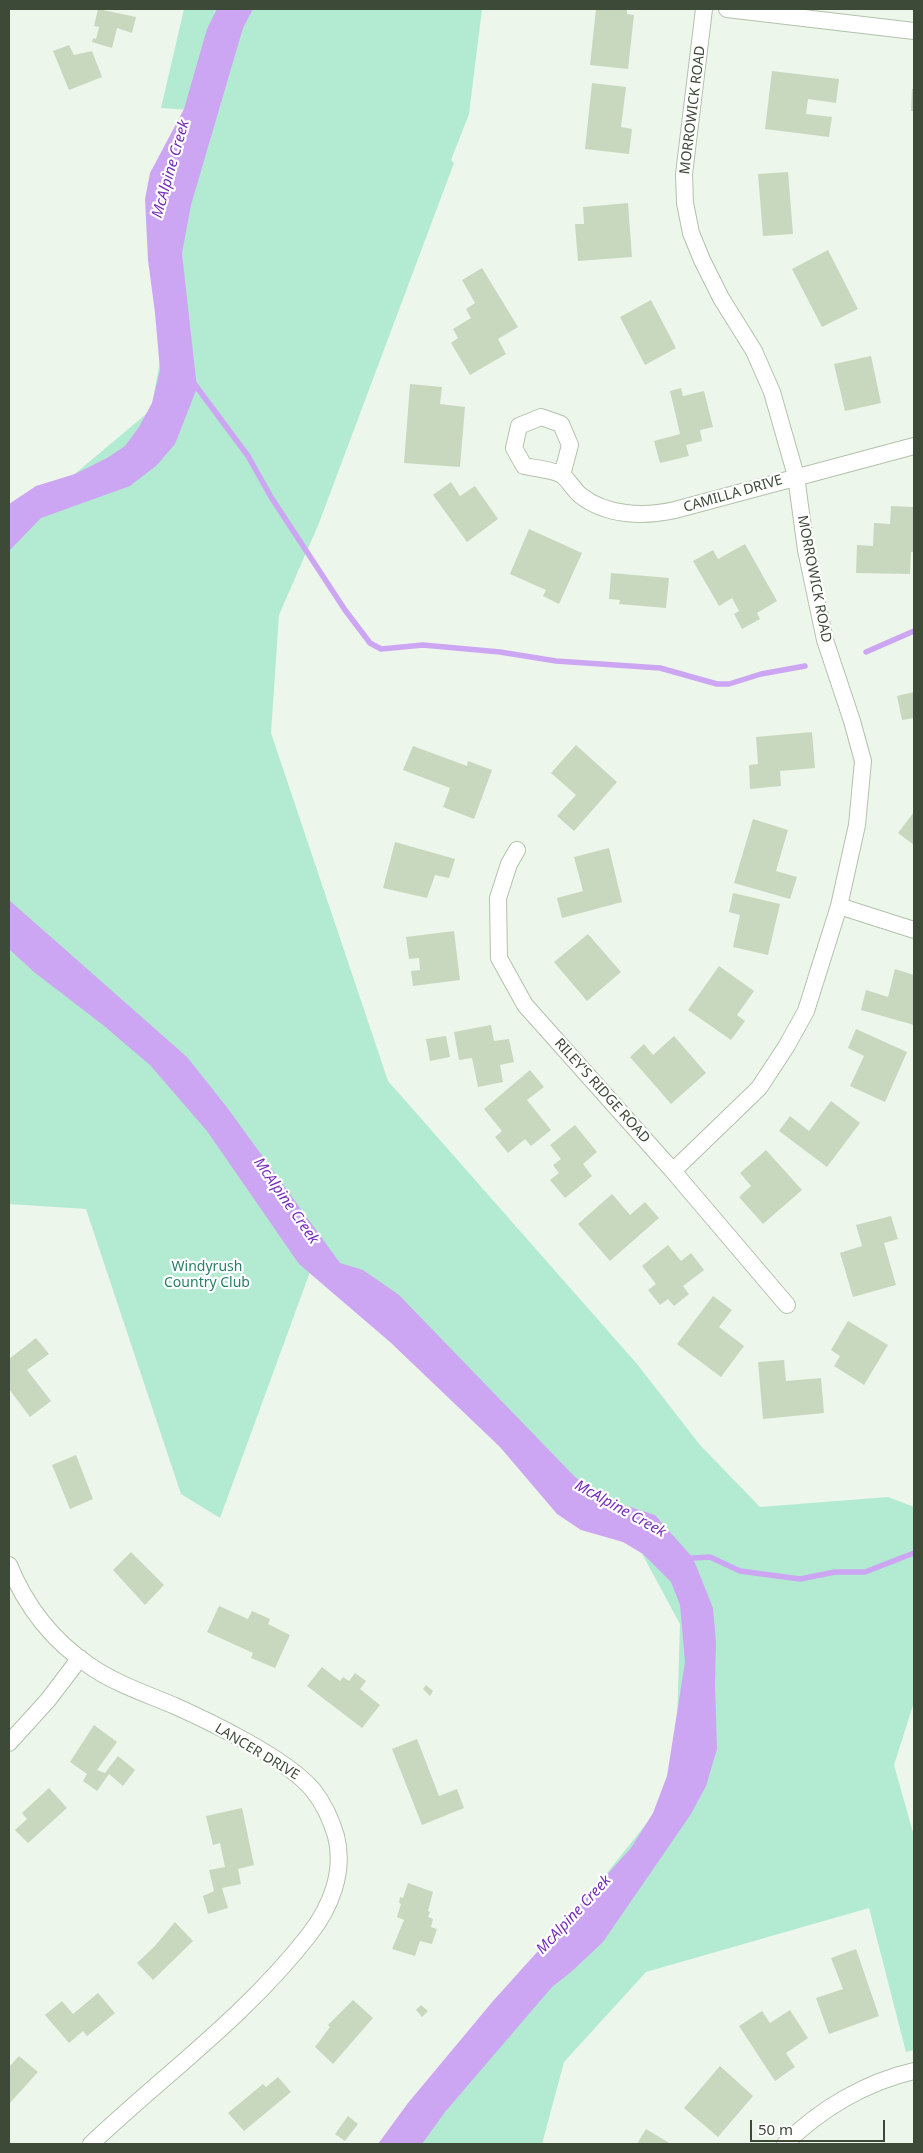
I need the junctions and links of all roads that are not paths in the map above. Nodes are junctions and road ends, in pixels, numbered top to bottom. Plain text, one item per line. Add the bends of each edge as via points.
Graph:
1 (704, 9) edge
2 (727, 9) edge
3 (914, 31) edge
4 (914, 446) edge
5 (562, 475) dead end
6 (796, 476) junction
7 (517, 850) dead end
8 (839, 906) junction
9 (914, 930) edge
10 (672, 1171) junction
11 (787, 1305) dead end
12 (9, 1565) edge
13 (80, 1658) junction
14 (9, 1743) edge
15 (914, 2070) edge
16 (91, 2144) edge
17 (785, 2144) edge

1 - 6 street, MORROWICK ROAD via 684,174 685,203 691,233 702,260 754,351 772,392
2 - 3 street
4 - 6 street, CAMILLA DRIVE
5 - 6 street, CAMILLA DRIVE via 581,496 605,508 634,514 656,514
6 - 8 street, MORROWICK ROAD via 806,550 825,640 863,761 857,825
7 - 10 street, RILEY'S RIDGE ROAD via 498,898 499,958 525,1005
8 - 9 street
8 - 10 street, MORROWICK ROAD via 806,1011 786,1047 759,1088
10 - 11 street, RILEY'S RIDGE ROAD
12 - 13 street, LANCER DRIVE via 35,1614 58,1640
13 - 14 street
13 - 16 street, LANCER DRIVE via 121,1683 234,1736 304,1781 326,1808 338,1846 339,1864 334,1889 321,1918 268,1984
15 - 17 street via 860,2090 837,2103

